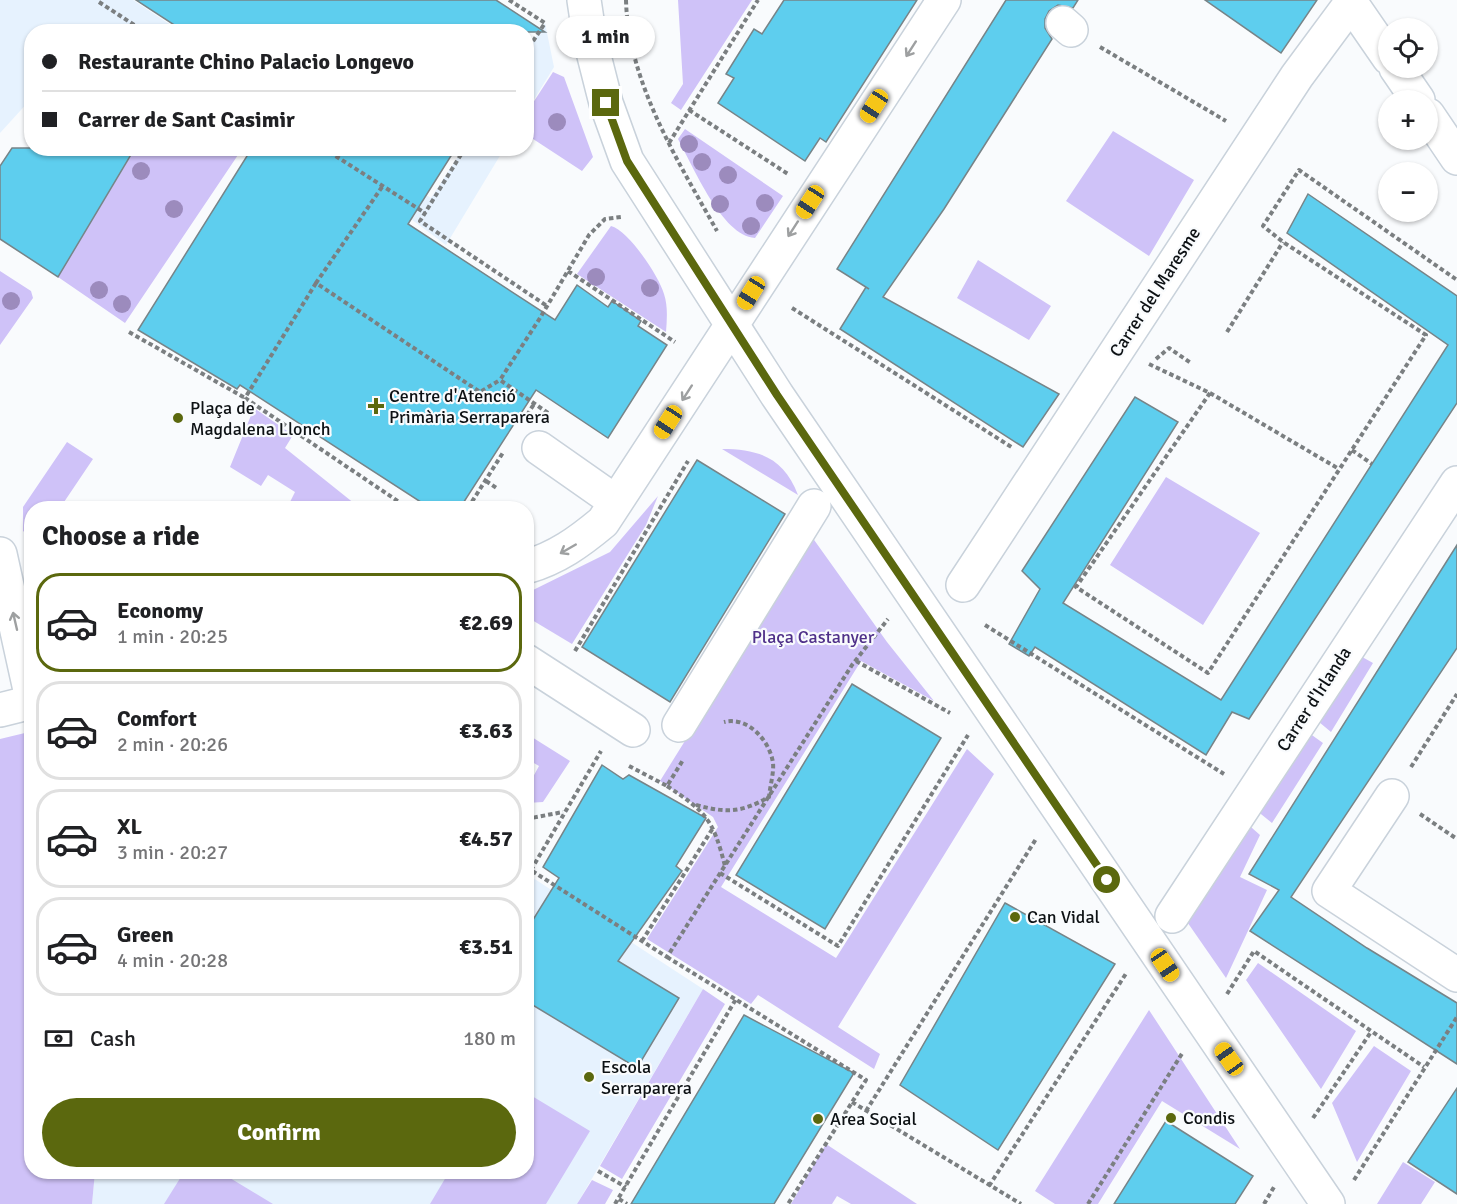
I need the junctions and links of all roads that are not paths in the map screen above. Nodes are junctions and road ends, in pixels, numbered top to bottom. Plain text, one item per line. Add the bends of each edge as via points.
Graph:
1 (584, 0) edge
2 (944, 0) edge
3 (1350, 2) edge
4 (1378, 42) edge
5 (1438, 130) edge
6 (1457, 158) edge
7 (732, 323) junction
8 (538, 448) dead end
9 (1457, 483) edge
10 (616, 502) junction
11 (814, 506) dead end
12 (0, 554) edge
13 (534, 565) edge
14 (963, 585) dead end
15 (24, 664) edge
16 (534, 667) edge
17 (24, 702) edge
18 (0, 710) edge
19 (679, 725) dead end
20 (633, 730) dead end
21 (1392, 796) road end
22 (1172, 916) dead end
23 (1457, 975) edge
24 (1328, 1204) edge

1 - 7 street via 606,103 627,161
2 -> 7 street
3 - 4 street
3 - 14 street, Carrer del Maresme via 1297,76
5 - 6 street
7 -> 10 street
7 - 24 street via 777,395
8 - 10 street
9 - 22 street, Carrer d'Irlanda
10 -> 13 street via 603,522 578,543
11 - 19 street
15 -> 12 street
16 - 20 street
17 - 18 street
21 - 23 street via 1329,891

